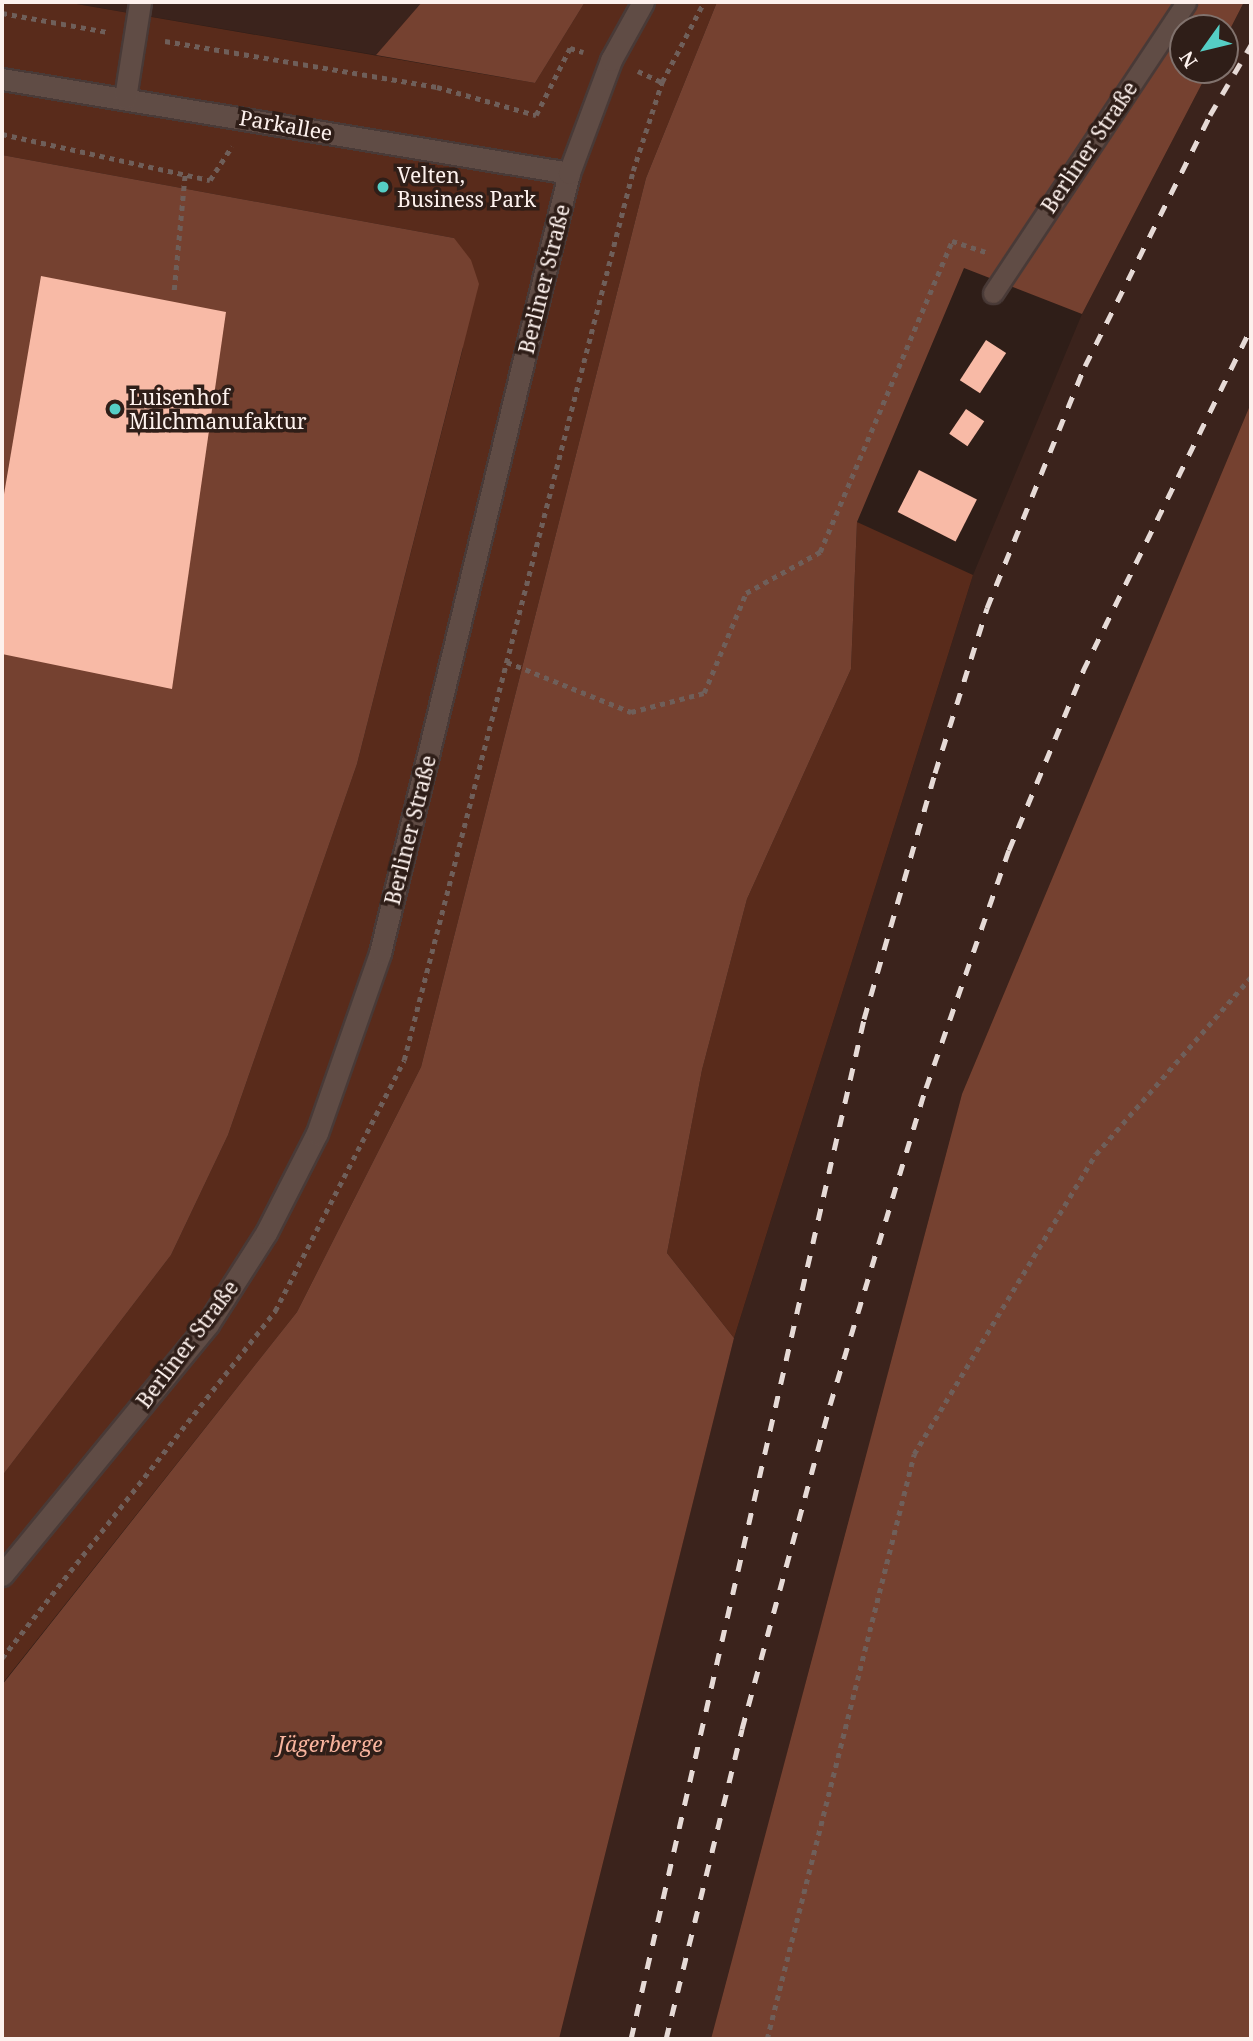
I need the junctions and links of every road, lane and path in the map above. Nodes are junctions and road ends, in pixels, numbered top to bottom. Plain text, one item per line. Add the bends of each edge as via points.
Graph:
1 (140, 2) edge
2 (643, 2) edge
3 (1186, 2) edge
4 (2, 13) edge
5 (135, 36) junction
6 (611, 60) junction
7 (2, 79) edge
8 (125, 98) junction
9 (249, 119) junction
10 (2, 134) edge
11 (569, 173) junction
12 (186, 174) junction
13 (1014, 262) junction
14 (174, 290) dead end
15 (993, 293) dead end
16 (507, 662) dead end
17 (1251, 977) edge
18 (2, 1575) edge
19 (767, 2039) edge

1 - 5 main road
2 - 6 main road, Berliner Straße
3 - 13 lane, Berliner Straße
4 - 5 path
5 - 6 path via 437,87 536,115 570,48
5 - 8 main road
6 - 11 main road, Berliner Straße
7 - 8 main road, Parkallee
8 - 9 main road, Parkallee
9 - 11 main road, Parkallee
9 - 12 path via 210,180
10 - 12 path
11 - 18 main road, Berliner Straße via 380,953 317,1133 266,1233 208,1324
12 - 14 path
13 - 15 lane, Berliner Straße
13 - 16 path via 951,241 820,552 747,593 704,693 631,712
17 - 19 path via 1096,1154 914,1454

